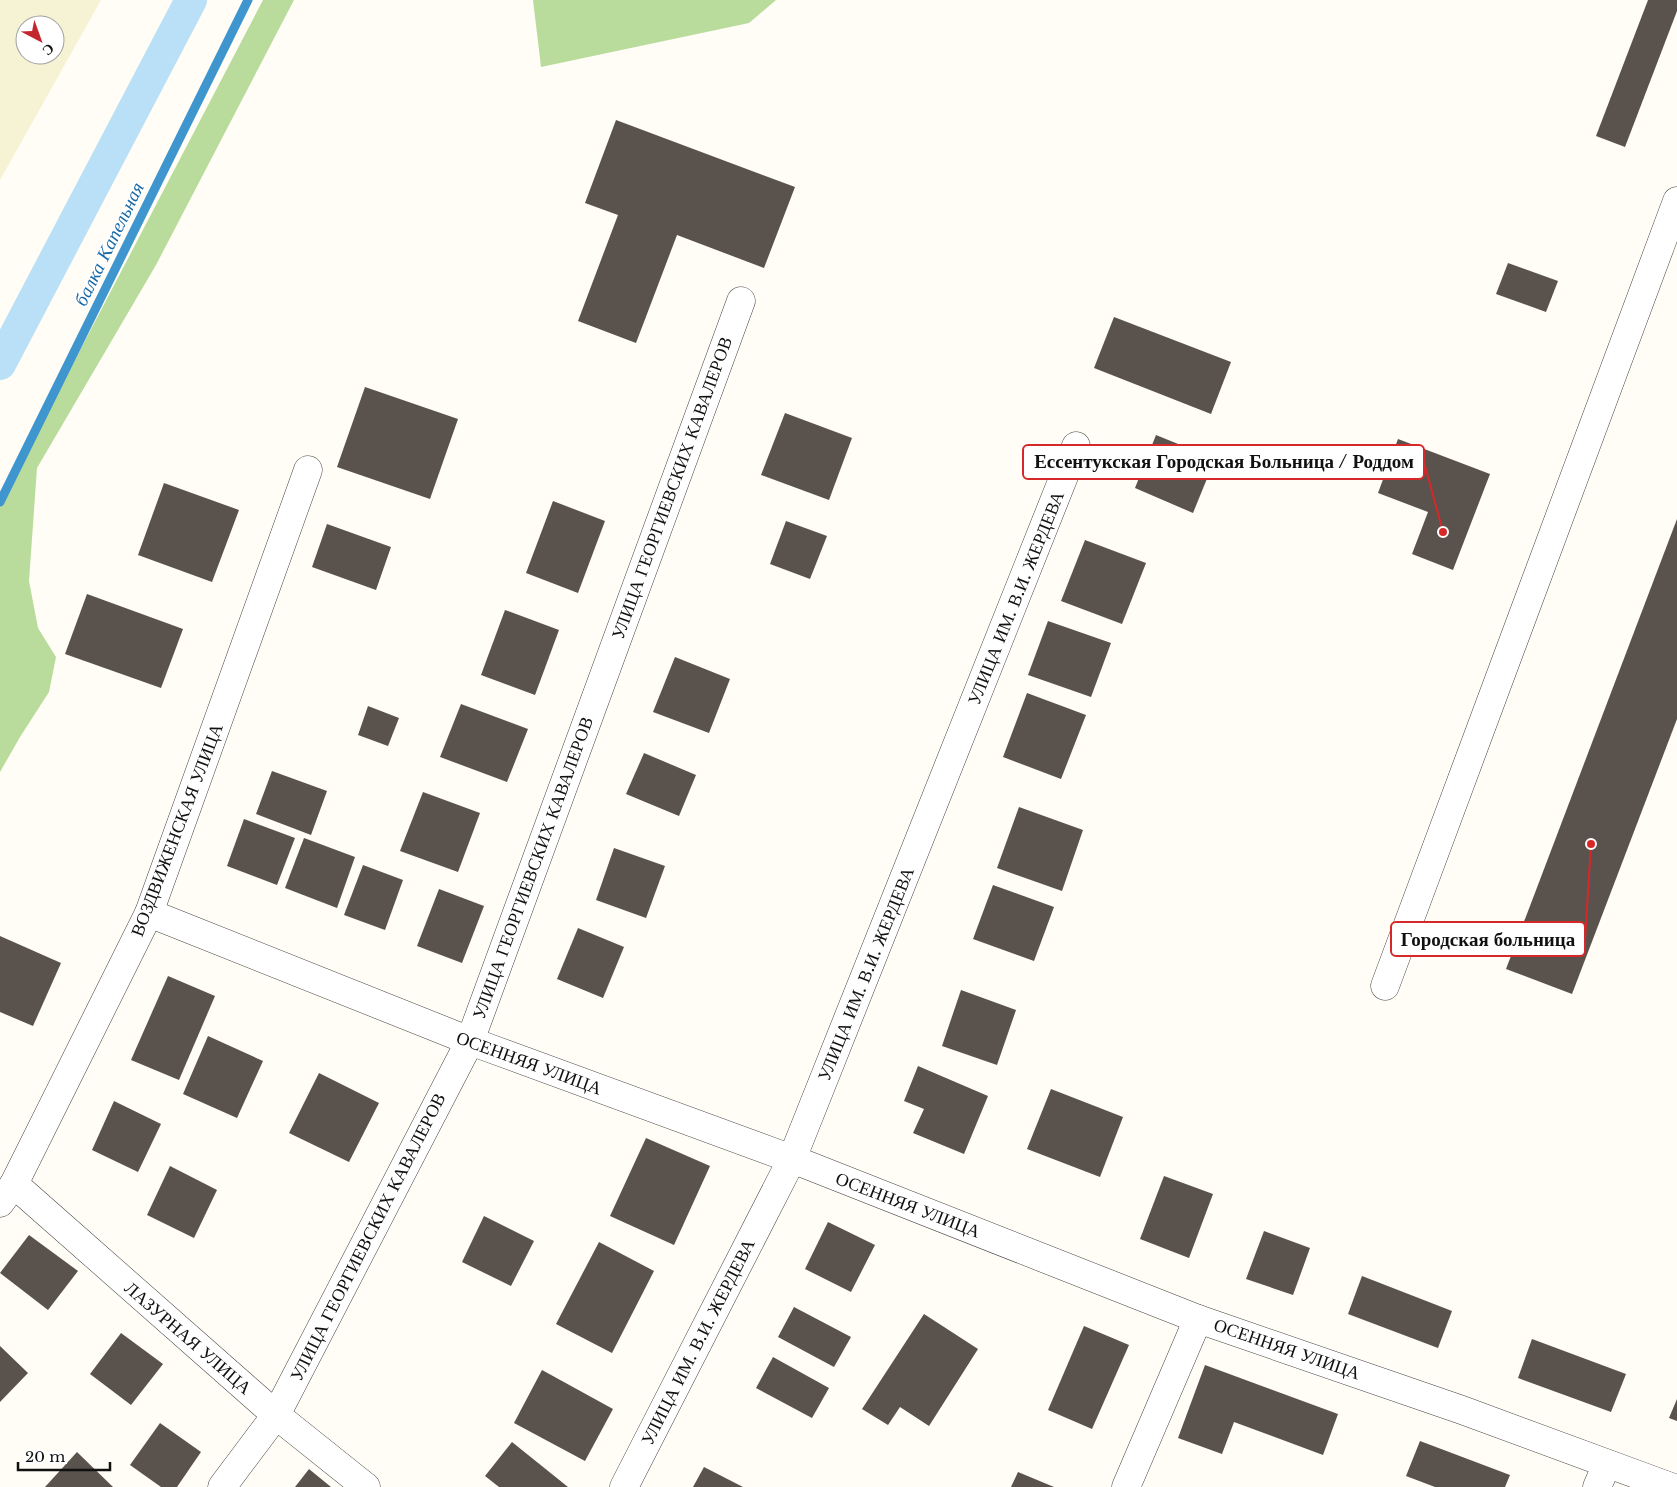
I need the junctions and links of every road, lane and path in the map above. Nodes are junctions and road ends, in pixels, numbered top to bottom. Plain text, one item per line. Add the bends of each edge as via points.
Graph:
1 (1677, 201) edge
2 (741, 301) dead end
3 (1076, 446) dead end
4 (308, 470) dead end
5 (149, 913) junction
6 (1385, 986) dead end
7 (470, 1041) junction
8 (792, 1159) junction
9 (7, 1194) edge
10 (1198, 1319) junction
11 (276, 1415) junction
12 (1602, 1476) edge
13 (222, 1487) edge
14 (366, 1487) edge
15 (624, 1487) edge
16 (1126, 1487) edge
17 (1671, 1487) edge

1 - 6 street
2 - 7 street, УЛИЦА ГЕОРГИЕВСКИХ КАВАЛЕРОВ
3 - 8 street, УЛИЦА ИМ. В.И. ЖЕРДЕВА
4 - 5 street, ВОЗДВИЖЕНСКАЯ УЛИЦА
5 - 7 street, ОСЕННЯЯ УЛИЦА
5 - 9 street, ВОЗДВИЖЕНСКАЯ УЛИЦА
7 - 8 street, ОСЕННЯЯ УЛИЦА
7 - 11 street, УЛИЦА ГЕОРГИЕВСКИХ КАВАЛЕРОВ
8 - 10 street, ОСЕННЯЯ УЛИЦА
8 - 15 street, УЛИЦА ИМ. В.И. ЖЕРДЕВА
9 - 11 street, ЛАЗУРНАЯ УЛИЦА
10 - 12 street, ОСЕННЯЯ УЛИЦА via 1462,1410
10 - 16 street
11 - 13 street, УЛИЦА ГЕОРГИЕВСКИХ КАВАЛЕРОВ
11 - 14 street, ЛАЗУРНАЯ УЛИЦА
12 - 17 street, ОСЕННЯЯ УЛИЦА

